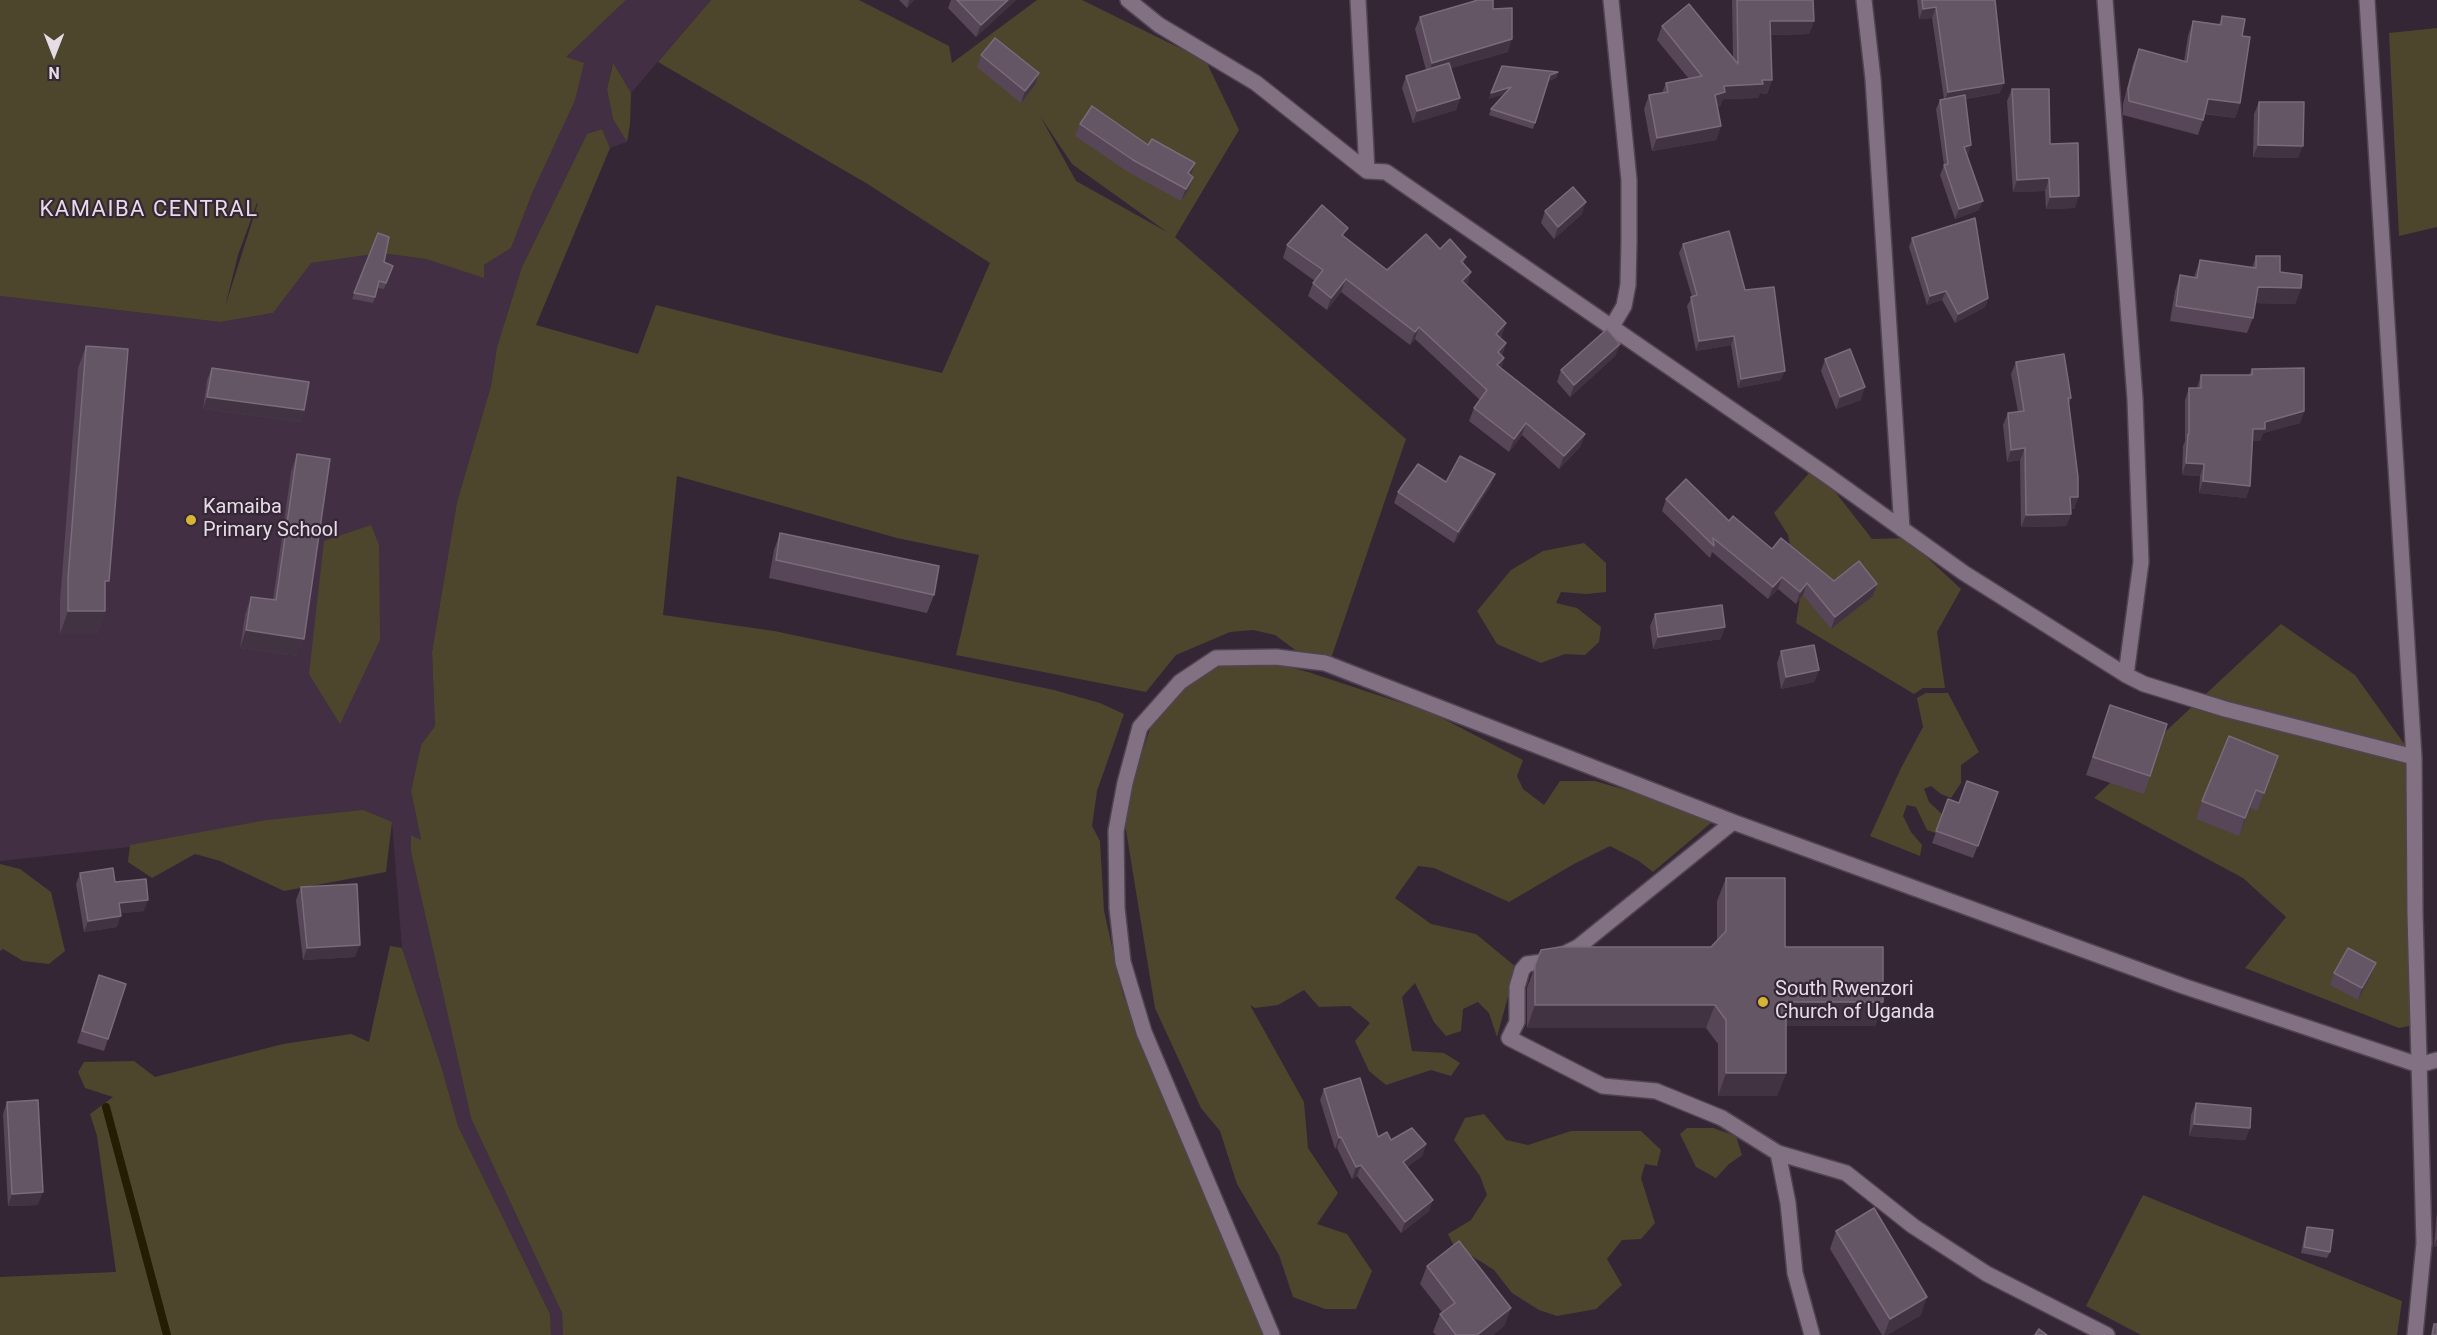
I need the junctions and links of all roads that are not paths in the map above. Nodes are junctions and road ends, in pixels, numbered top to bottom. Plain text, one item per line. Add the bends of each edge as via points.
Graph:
1 (1128, 0) edge
2 (1358, 0) edge
3 (1611, 0) edge
4 (1864, 0) edge
5 (2105, 0) edge
6 (2367, 0) edge
7 (1367, 171) junction
8 (1611, 328) junction
9 (1902, 529) junction
10 (2126, 675) junction
11 (2414, 757) junction
12 (1733, 822) junction
13 (2437, 1060) edge
14 (2419, 1065) junction
15 (1778, 1153) junction
16 (1272, 1335) edge
17 (1812, 1335) edge
18 (2107, 1335) edge
19 (2415, 1335) edge

1 - 7 street via 1159,25 1256,83
2 - 7 street
3 - 8 street via 1629,180 1628,285 1624,306
4 - 9 street via 1873,79
5 - 10 street via 2134,387 2141,562
6 - 11 street
7 - 8 street via 1386,172
8 - 9 street
9 - 10 street via 1964,573
10 - 11 street via 2225,709
11 - 14 street
12 - 14 street via 2183,986
12 - 15 street via 1578,947 1550,961 1527,964 1517,987 1517,1022 1509,1038 1603,1086 1656,1091 1722,1118
12 - 16 street via 1325,663 1276,657 1216,658 1180,682 1140,727 1125,783 1116,831 1117,908 1123,962 1144,1032
13 - 14 street
14 - 19 street via 2424,1243
15 - 17 street via 1795,1273
15 - 18 street via 1846,1173 1913,1226 1987,1274

